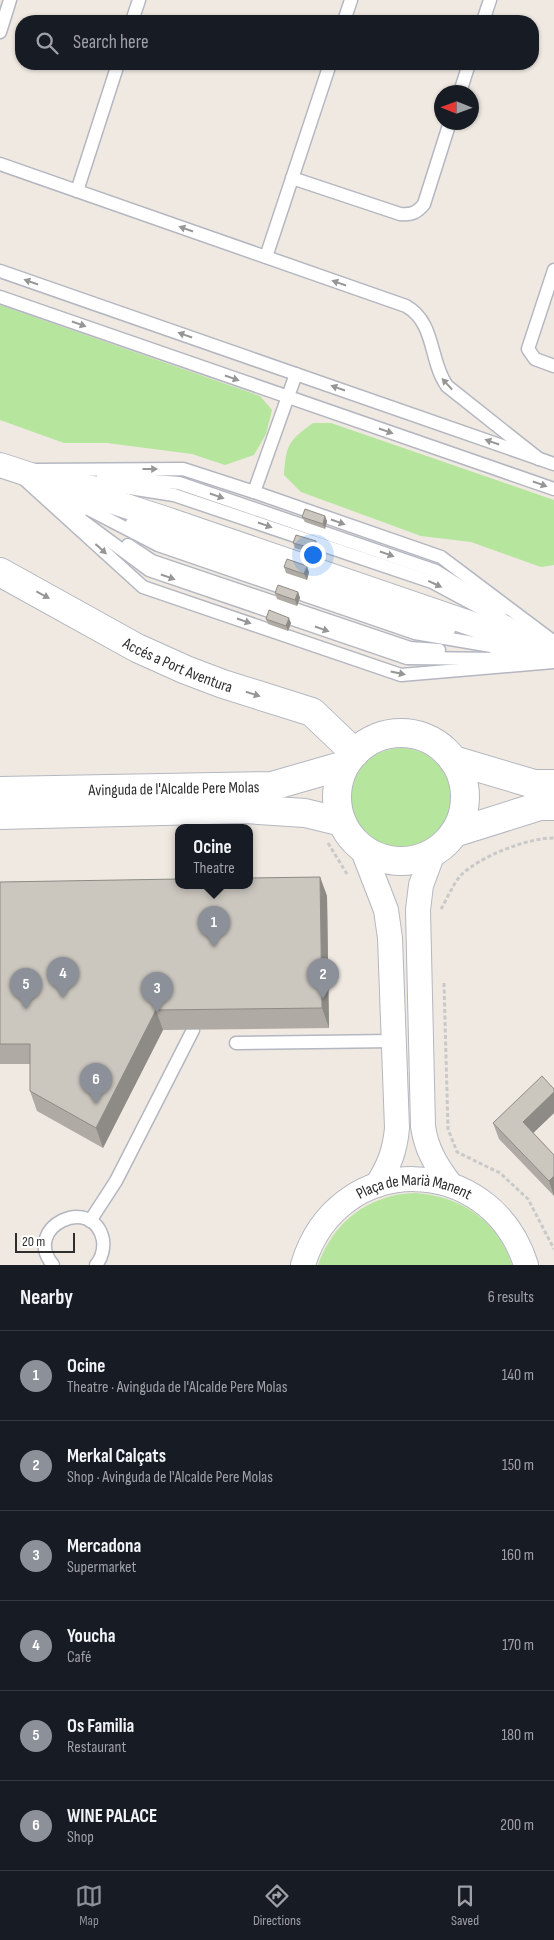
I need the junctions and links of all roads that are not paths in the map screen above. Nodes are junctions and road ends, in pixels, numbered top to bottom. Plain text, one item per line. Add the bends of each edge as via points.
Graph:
1 (10, 0) edge
2 (139, 0) edge
3 (350, 0) edge
4 (490, 0) edge
5 (134, 15) edge
6 (346, 15) edge
7 (485, 15) edge
8 (0, 32) edge
9 (116, 70) edge
10 (328, 70) edge
11 (467, 70) edge
12 (462, 85) edge
13 (447, 130) edge
14 (0, 164) edge
15 (292, 178) junction
16 (77, 191) junction
17 (266, 257) junction
18 (554, 270) edge
19 (0, 271) edge
20 (0, 297) edge
21 (554, 366) edge
22 (296, 374) junction
23 (287, 397) junction
24 (539, 459) junction
25 (554, 464) edge
26 (7, 467) edge
27 (554, 489) edge
28 (254, 492) junction
29 (0, 572) edge
30 (554, 653) edge
31 (350, 759) junction
32 (453, 760) junction
33 (554, 784) edge
34 (0, 791) edge
35 (554, 806) edge
36 (0, 814) edge
37 (334, 830) junction
38 (454, 833) junction
39 (362, 848) junction
40 (433, 853) junction
41 (193, 1030) dead end
42 (394, 1041) junction
43 (236, 1043) dead end
44 (450, 1184) junction
45 (377, 1185) junction
46 (90, 1221) junction
47 (98, 1264) edge
48 (53, 1265) edge
49 (303, 1265) edge
50 (526, 1265) edge

1 - 8 lane
2 - 5 lane
3 - 6 lane
4 - 7 lane
9 - 16 lane
10 - 15 lane
11 - 12 lane
13 - 15 lane via 424,204 410,214 400,214
14 - 16 lane
15 - 17 lane
17 -> 16 lane
24 -> 17 lane via 448,386 441,377 426,326 415,311
18 - 21 lane via 528,349 535,359
22 -> 19 lane
20 -> 23 lane
22 - 23 lane
24 -> 22 lane
23 -> 27 lane
23 - 28 lane
24 - 25 lane
26 -> 28 lane via 183,469
26 - 30 street
26 -> 30 lane via 179,483 436,571
26 -> 30 lane via 149,570 406,658
26 -> 30 lane via 143,587 401,675
28 -> 30 lane via 440,557
29 -> 31 street, Accés a Port Aventura via 162,659 223,684 312,712
31 - 32 street via 377,738 398,733 428,739
31 - 34 street, Avinguda de l'Alcalde Pere Molas via 272,786
31 - 37 street via 338,787
32 - 33 street via 534,784
32 - 38 street via 462,779 465,802
35 - 38 street via 540,806
36 - 37 street, Avinguda de l'Alcalde Pere Molas via 245,810 305,813
37 - 39 street
38 - 40 street
39 - 40 street via 378,857 396,861 415,860
39 - 42 street via 386,910 392,963
40 - 44 street via 419,894 423,1126 431,1157
41 - 46 lane via 116,1181
42 - 43 lane
42 - 45 street via 395,1148 390,1165
44 - 45 street, Plaça de Marià Manent via 401,1179
44 - 50 street, Plaça de Marià Manent via 480,1199 493,1210 514,1236
45 - 49 street, Plaça de Marià Manent via 342,1204 328,1218 316,1233
46 - 47 lane via 102,1235 104,1244
46 - 48 lane via 70,1217 53,1226 45,1244 46,1254

